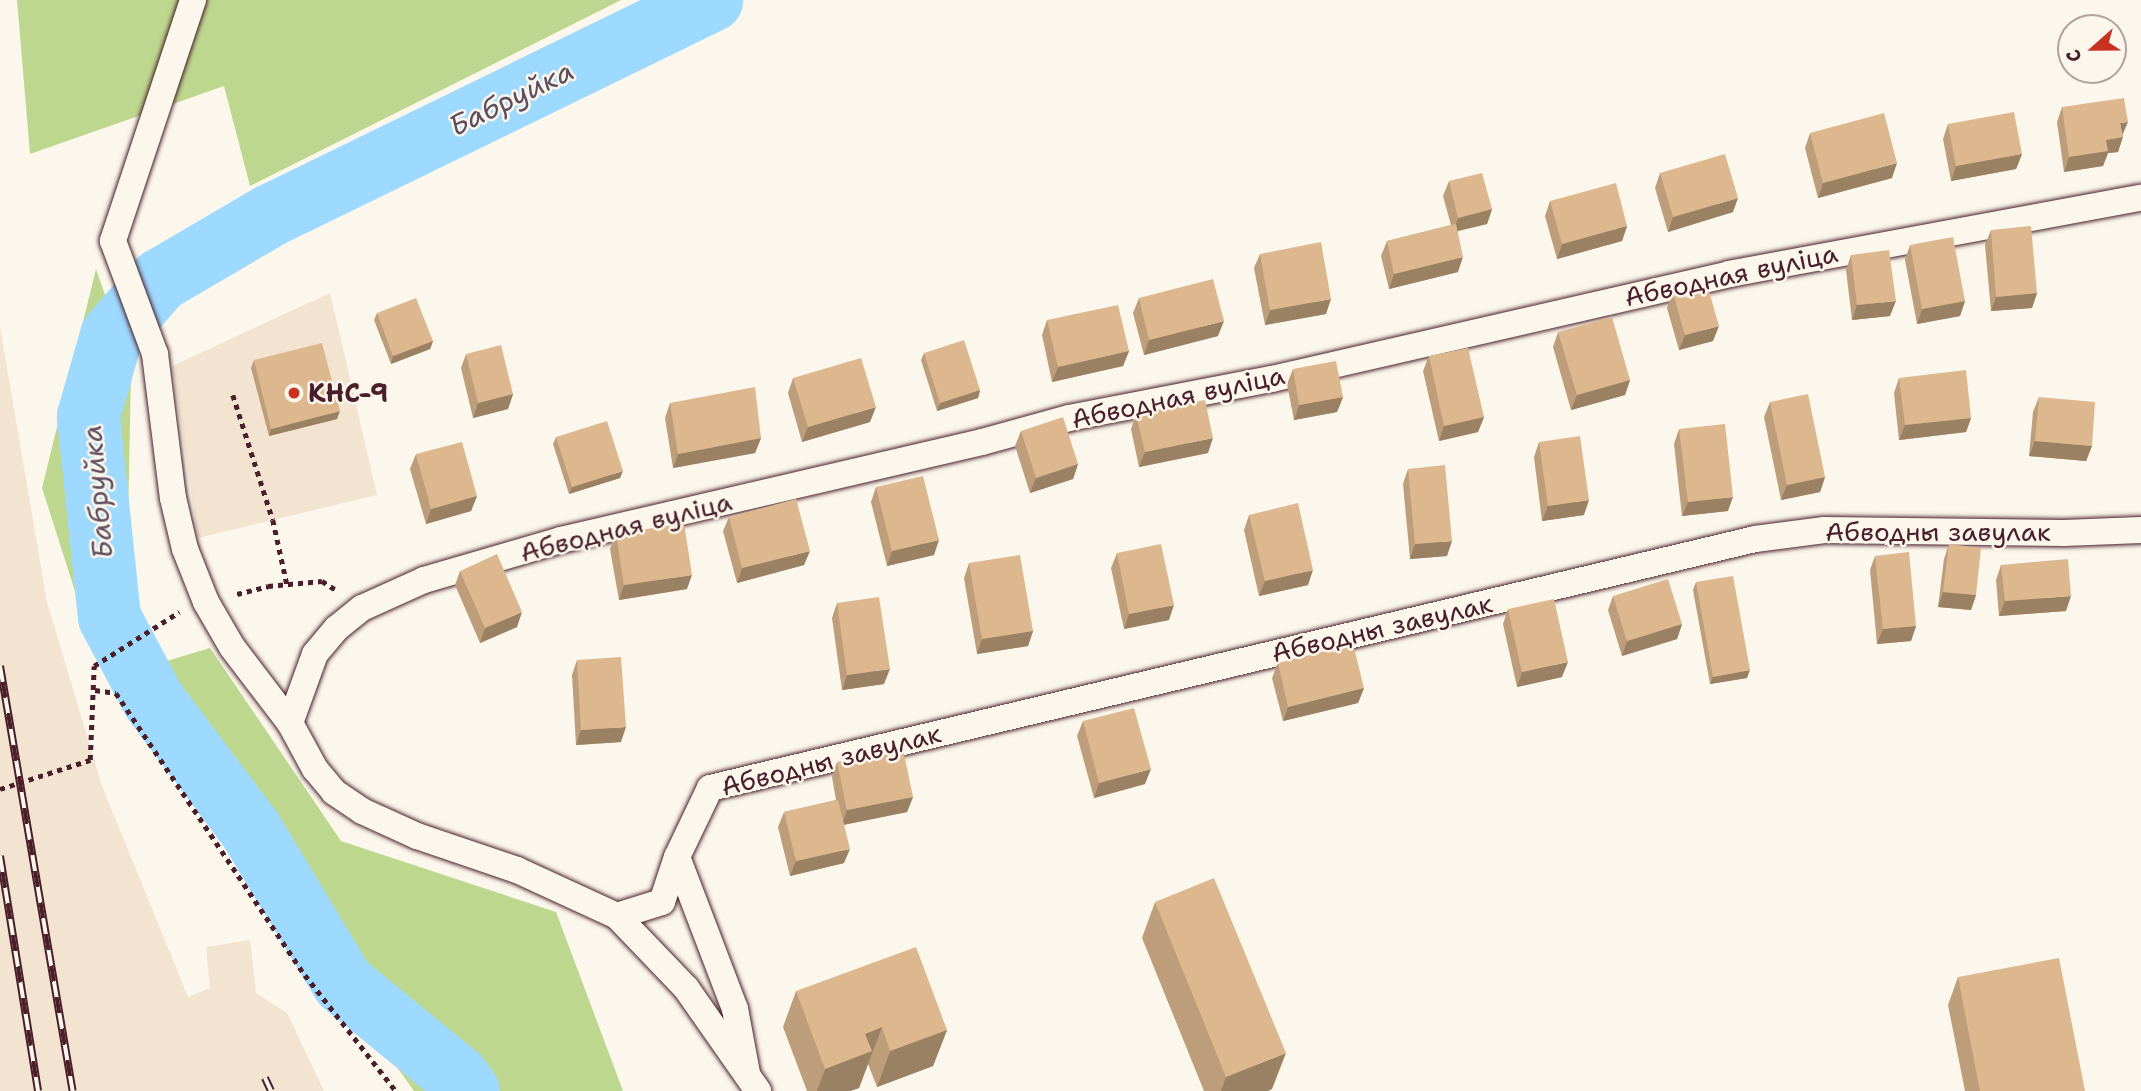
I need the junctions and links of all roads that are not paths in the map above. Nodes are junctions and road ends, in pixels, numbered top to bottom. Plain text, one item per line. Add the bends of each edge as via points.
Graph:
1 (193, 0) edge
2 (2141, 198) edge
3 (2141, 530) edge
4 (290, 723) junction
5 (677, 857) junction
6 (617, 916) junction
7 (753, 1082) edge

1 - 4 street via 113,241 155,354 173,498 185,549 206,602 232,647
2 - 4 street, Абводная вуліца via 1765,266 1272,379 1069,418 561,540 424,580 362,608 315,654
3 - 5 street, Абводны завулак via 1824,530 1755,539 710,788
4 - 6 street via 315,769 334,792 362,811 567,891
5 - 6 street, Абводны завулак via 662,902
5 - 7 street via 735,1009
6 - 7 street via 686,988

